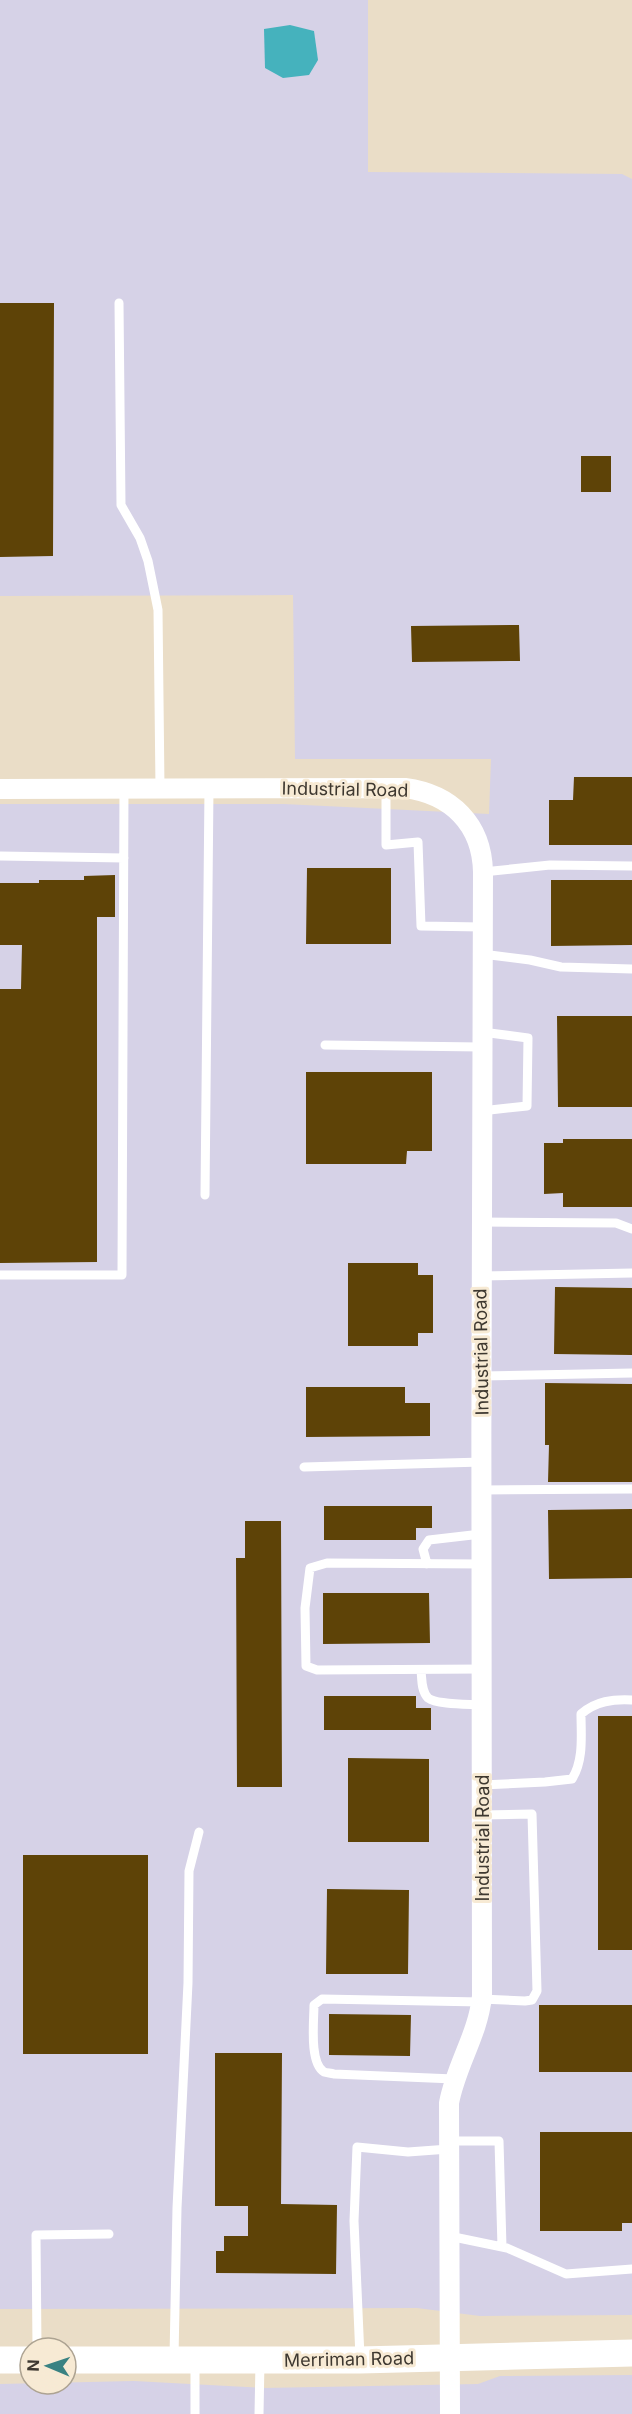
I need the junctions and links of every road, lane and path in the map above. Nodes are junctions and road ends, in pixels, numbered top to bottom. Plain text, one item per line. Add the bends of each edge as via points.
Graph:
1 (119, 303) dead end
2 (124, 788) junction
3 (209, 788) junction
4 (386, 788) junction
5 (0, 789) edge
6 (160, 789) junction
7 (0, 856) edge
8 (124, 858) junction
9 (632, 866) edge
10 (483, 872) junction
11 (482, 927) junction
12 (482, 954) junction
13 (632, 969) edge
14 (481, 1040) junction
15 (325, 1045) dead end
16 (481, 1111) junction
17 (205, 1196) dead end
18 (480, 1222) junction
19 (632, 1229) edge
20 (632, 1273) edge
21 (0, 1275) edge
22 (481, 1276) junction
23 (632, 1373) edge
24 (482, 1376) junction
25 (482, 1462) junction
26 (304, 1467) dead end
27 (632, 1489) edge
28 (482, 1490) junction
29 (482, 1534) junction
30 (428, 1564) junction
31 (482, 1564) junction
32 (421, 1670) junction
33 (482, 1670) junction
34 (632, 1700) edge
35 (482, 1704) junction
36 (482, 1785) junction
37 (482, 1815) junction
38 (199, 1832) dead end
39 (481, 2000) junction
40 (454, 2079) junction
41 (449, 2145) junction
42 (109, 2234) dead end
43 (449, 2236) junction
44 (502, 2247) junction
45 (632, 2269) edge
46 (37, 2336) edge
47 (632, 2353) edge
48 (450, 2357) junction
49 (0, 2360) edge
50 (18, 2360) edge
51 (78, 2360) edge
52 (184, 2360) junction
53 (260, 2360) junction
54 (360, 2360) junction
55 (195, 2414) edge
56 (259, 2414) edge
57 (450, 2414) edge

1 - 6 lane via 121,505 142,546 158,609
2 - 5 street, Industrial Road
2 - 6 street, Industrial Road
2 - 8 lane
3 - 4 street, Industrial Road
3 - 6 street, Industrial Road
3 - 17 lane
4 - 10 street, Industrial Road via 422,790 458,810 479,846
4 - 11 lane via 386,845 418,842 421,926
7 - 8 lane
8 - 21 lane via 123,1275
9 - 10 lane via 550,865
10 - 11 street, Industrial Road
11 - 12 street, Industrial Road
12 - 13 lane via 561,967
12 - 14 street, Industrial Road
14 - 15 lane
14 - 16 street, Industrial Road
14 - 16 lane via 528,1038 527,1106
16 - 18 street, Industrial Road
18 - 19 lane via 616,1223
18 - 22 street, Industrial Road
20 - 22 lane
22 - 24 street, Industrial Road
23 - 24 lane
24 - 25 street, Industrial Road
25 - 26 lane
25 - 28 street, Industrial Road
27 - 28 lane
28 - 29 street, Industrial Road
29 - 30 lane via 429,1540 423,1550
29 - 31 street, Industrial Road
30 - 31 lane
30 - 32 lane via 327,1563 310,1568 305,1608 306,1666 316,1670
31 - 33 street, Industrial Road
32 - 33 lane
32 - 35 lane via 422,1686 434,1701
33 - 35 street, Industrial Road
34 - 36 lane via 592,1705 581,1714 580,1761 572,1779
35 - 36 street, Industrial Road
36 - 37 street, Industrial Road
37 - 39 street, Industrial Road
37 - 39 lane via 532,1814 537,1990 532,2000
38 - 52 lane via 189,1871 177,2208
39 - 40 street, Industrial Road via 477,2026
39 - 40 lane via 322,1999 314,2005 315,2056 324,2072
40 - 41 street, Industrial Road via 449,2103
41 - 43 street, Industrial Road
41 - 44 lane via 499,2141
41 - 54 lane via 408,2151 357,2148 354,2221
42 - 46 lane via 36,2235
43 - 44 lane
43 - 48 street, Industrial Road
44 - 45 lane via 566,2274
47 - 48 main road, Merriman Road
48 - 54 main road, Merriman Road
48 - 57 street, Industrial Road
49 - 50 main road
51 - 52 main road, Merriman Road
52 - 53 main road, Merriman Road
52 - 55 lane
53 - 54 main road, Merriman Road
53 - 56 lane

